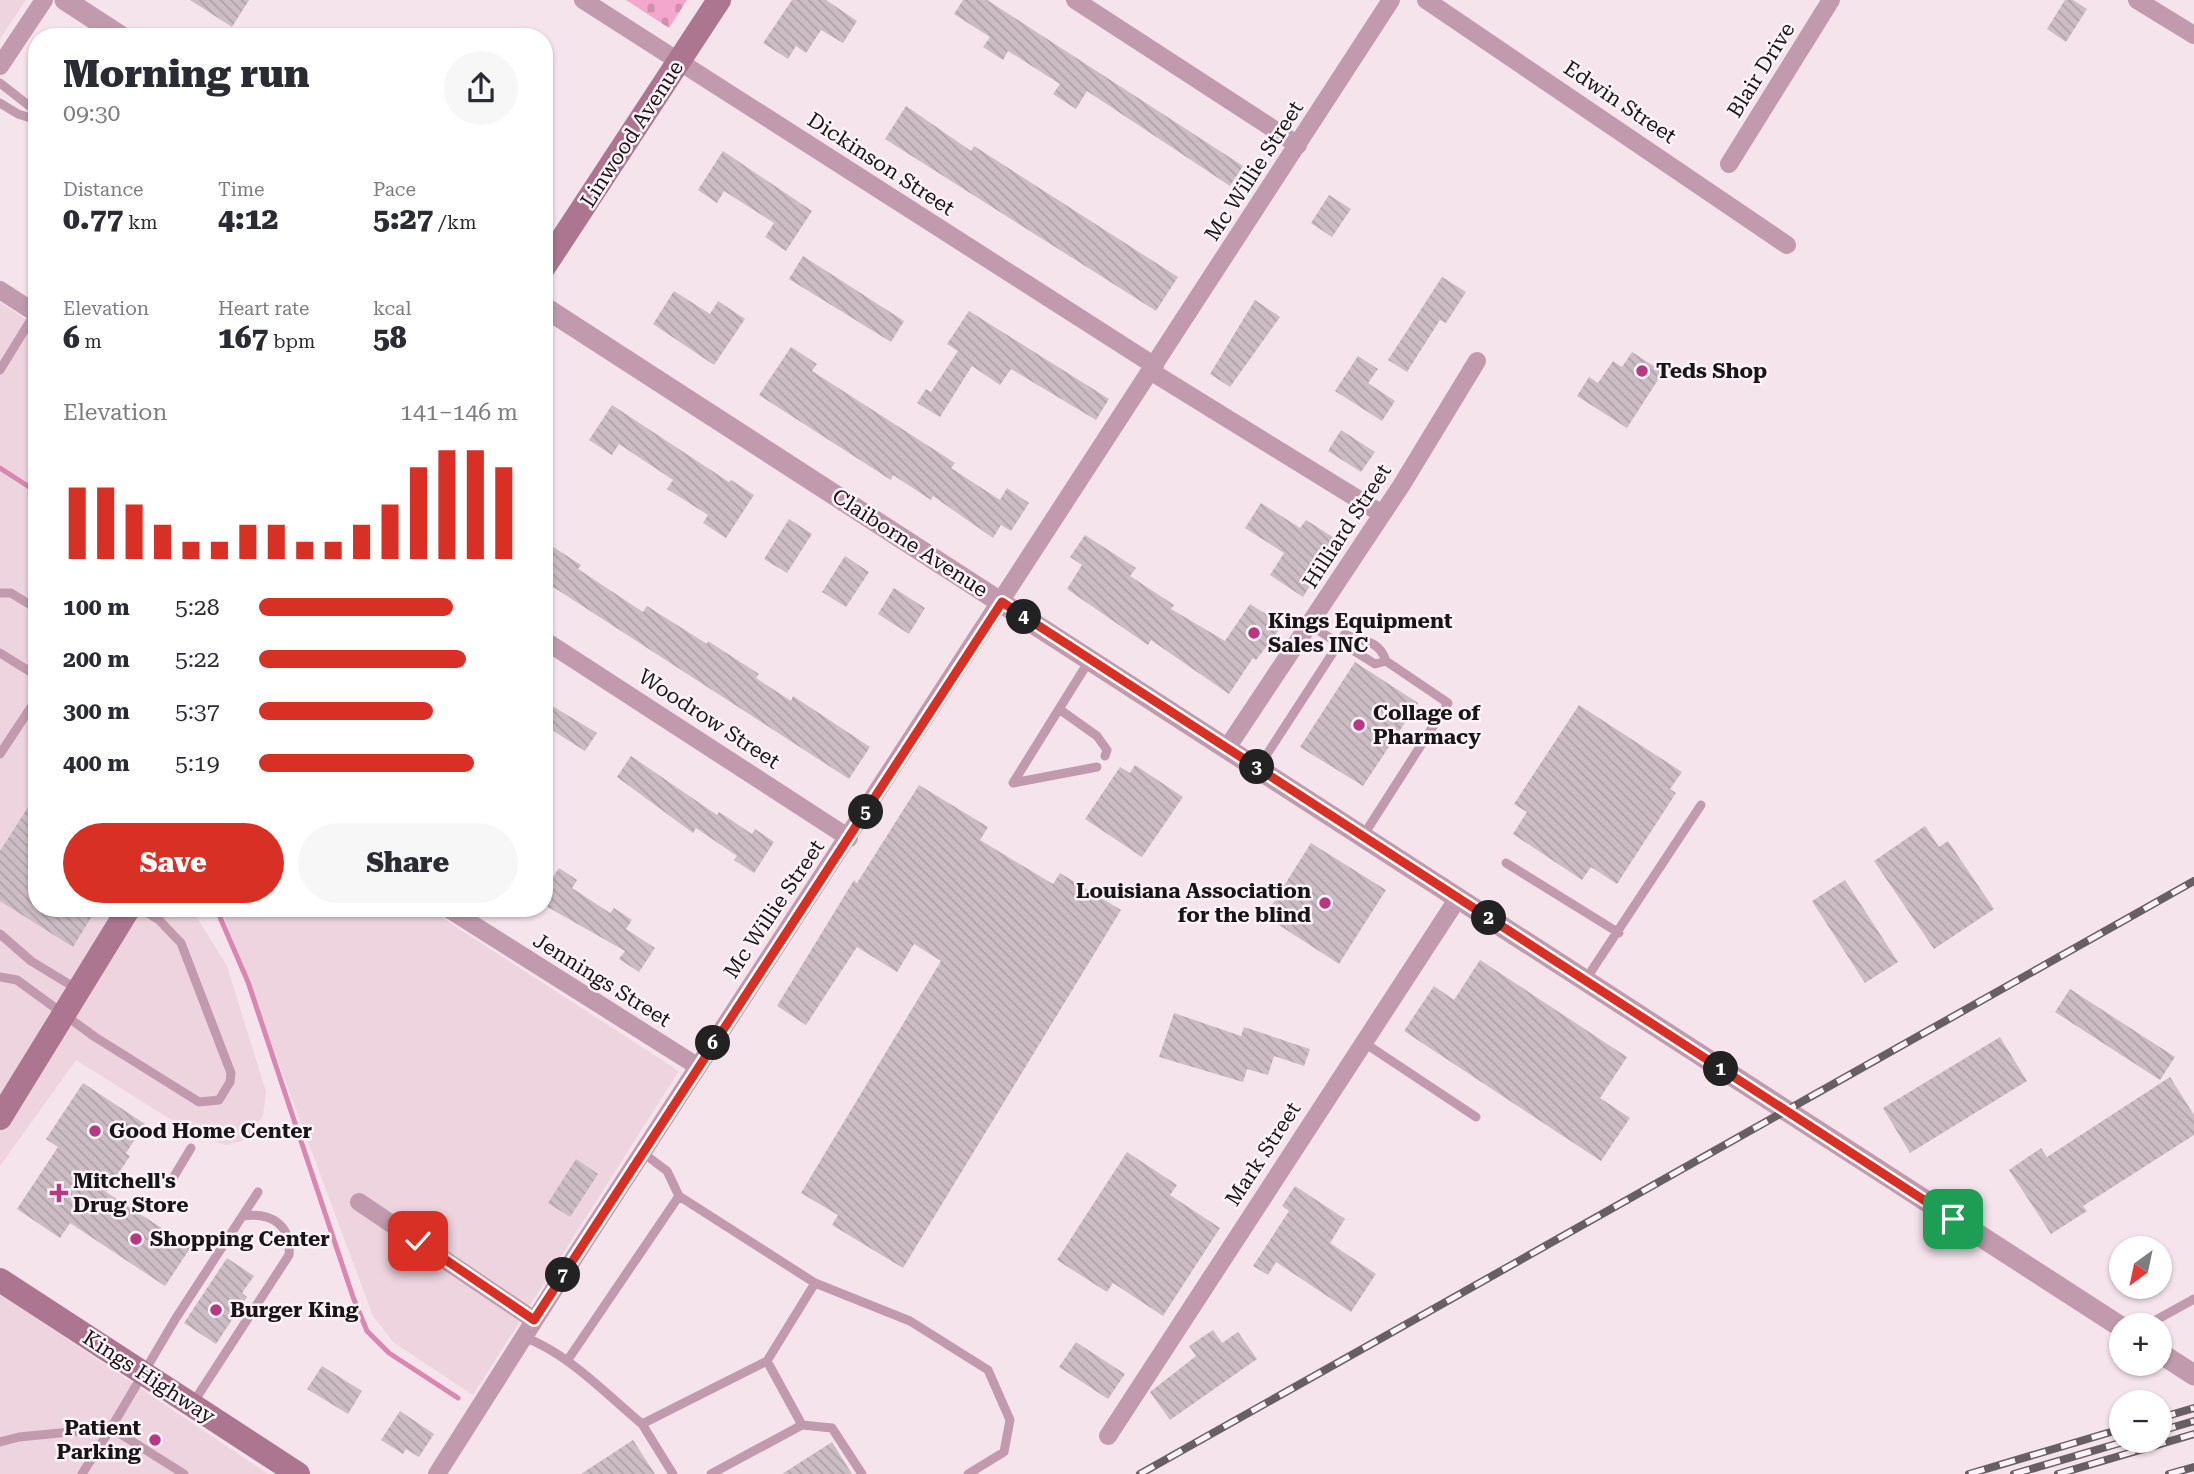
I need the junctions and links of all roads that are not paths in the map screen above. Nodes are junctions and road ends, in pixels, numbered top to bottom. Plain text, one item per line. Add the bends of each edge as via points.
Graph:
1 (44, 0) edge
2 (65, 0) edge
3 (583, 0) edge
4 (719, 0) edge
5 (1075, 0) edge
6 (1391, 0) edge
7 (1426, 0) edge
8 (1831, 0) edge
9 (2137, 0) edge
10 (108, 28) edge
11 (2194, 35) edge
12 (679, 62) junction
13 (0, 66) edge
14 (0, 83) edge
15 (0, 103) edge
16 (28, 105) edge
17 (28, 117) edge
18 (1298, 145) junction
19 (1729, 164) dead end
20 (1787, 244) dead end
21 (553, 253) edge
22 (0, 290) edge
23 (28, 308) edge
24 (553, 313) edge
25 (28, 326) edge
26 (1477, 361) dead end
27 (1153, 369) junction
28 (0, 370) edge
29 (1382, 514) junction
30 (0, 593) edge
31 (1002, 602) junction
32 (28, 603) edge
33 (1310, 624) junction
34 (1351, 638) junction
35 (1339, 644) junction
36 (553, 646) edge
37 (0, 653) edge
38 (1090, 660) junction
39 (1386, 661) junction
40 (28, 670) edge
41 (1059, 709) junction
42 (28, 712) edge
43 (1227, 748) junction
44 (0, 754) edge
45 (1105, 756) dead end
46 (1097, 767) dead end
47 (1258, 768) junction
48 (1701, 805) dead end
49 (1363, 836) junction
50 (849, 838) junction
51 (1506, 863) dead end
52 (1458, 898) junction
53 (123, 917) edge
54 (154, 917) edge
55 (461, 917) edge
56 (1619, 933) junction
57 (0, 934) edge
58 (0, 977) edge
59 (1585, 981) junction
60 (77, 989) junction
61 (63, 1012) junction
62 (1363, 1042) junction
63 (698, 1066) junction
64 (1476, 1117) dead end
65 (0, 1118) edge
66 (191, 1148) dead end
67 (643, 1153) junction
68 (173, 1178) dead end
69 (258, 1192) dead end
70 (679, 1196) junction
71 (359, 1202) dead end
72 (243, 1216) junction
73 (0, 1280) edge
74 (815, 1283) junction
75 (2194, 1299) edge
76 (2169, 1313) edge
77 (2109, 1319) edge
78 (534, 1320) junction
79 (524, 1337) junction
80 (567, 1361) junction
81 (767, 1361) junction
82 (2172, 1361) edge
83 (145, 1374) junction
84 (2194, 1375) edge
85 (192, 1404) junction
86 (642, 1424) junction
87 (802, 1425) junction
88 (111, 1428) junction
89 (1108, 1436) dead end
90 (0, 1442) edge
91 (82, 1474) edge
92 (184, 1474) edge
93 (298, 1474) edge
94 (438, 1474) edge
95 (673, 1474) edge
96 (712, 1474) edge
97 (862, 1474) edge
98 (968, 1474) edge

1 - 13 street
2 - 10 street
3 - 12 street, Dickinson Street
4 - 12 main road, Linwood Avenue
5 - 18 street
6 - 18 street, Mc Willie Street
7 - 20 street, Edwin Street
8 - 19 street, Blair Drive
9 - 11 street
12 - 21 main road, Linwood Avenue
12 - 27 street, Dickinson Street
14 - 16 lane
15 - 17 lane
18 - 27 street, Mc Willie Street
22 - 23 street
24 - 31 street, Claiborne Avenue
25 - 28 lane
26 - 29 street, Hilliard Street
27 - 29 street, Dickinson Street
27 - 31 street, Mc Willie Street
29 - 33 street, Hilliard Street
30 - 32 lane via 11,593
31 - 38 street, Claiborne Avenue
31 - 50 street, Mc Willie Street
33 - 35 lane
33 - 43 street, Hilliard Street
34 - 35 lane via 1345,634
34 - 39 lane via 1360,637 1382,651
34 - 39 lane via 1351,649 1375,664
35 - 47 lane
36 - 50 street, Woodrow Street
37 - 40 lane
38 - 41 lane
38 - 43 street, Claiborne Avenue
39 - 49 lane via 1448,703
41 - 45 lane via 1097,736 1107,750
41 - 46 lane via 1013,783
42 - 44 lane
43 - 47 street, Claiborne Avenue
47 - 49 street, Claiborne Avenue
48 - 56 lane
49 - 52 street, Claiborne Avenue
50 - 63 street, Mc Willie Street
51 - 56 lane
52 - 59 street, Claiborne Avenue
52 - 62 street, Mark Street
53 - 60 main road
54 - 61 lane via 181,943 228,1060 231,1073 225,1093 210,1103 199,1102
55 - 63 street, Jennings Street
56 - 59 lane
57 - 60 lane via 31,961
58 - 61 lane via 17,980
59 - 77 street, Claiborne Avenue
60 - 61 main road
61 - 65 main road
62 - 64 lane
62 - 89 street, Mark Street
63 - 67 street, Mc Willie Street
66 - 68 lane
67 - 70 lane via 667,1171
67 - 78 street, Mc Willie Street
69 - 72 lane
70 - 74 lane
70 - 80 lane
71 - 78 street
72 - 83 lane
72 - 85 lane via 265,1217 282,1226 290,1238 289,1255
73 - 83 main road, Kings Highway
74 - 81 lane
74 - 98 lane via 910,1321 988,1370 1010,1420 1004,1452
75 - 76 lane
78 - 79 street, Mc Willie Street
79 - 80 lane via 551,1347
79 - 94 street, Mc Willie Street
80 - 86 lane
81 - 86 lane
81 - 87 lane
82 - 84 street
83 - 85 main road, Kings Highway
83 - 88 lane
85 - 93 main road, Kings Highway
86 - 95 lane
87 - 96 lane
87 - 97 lane via 832,1428
88 - 90 lane
88 - 91 lane
88 - 92 lane

